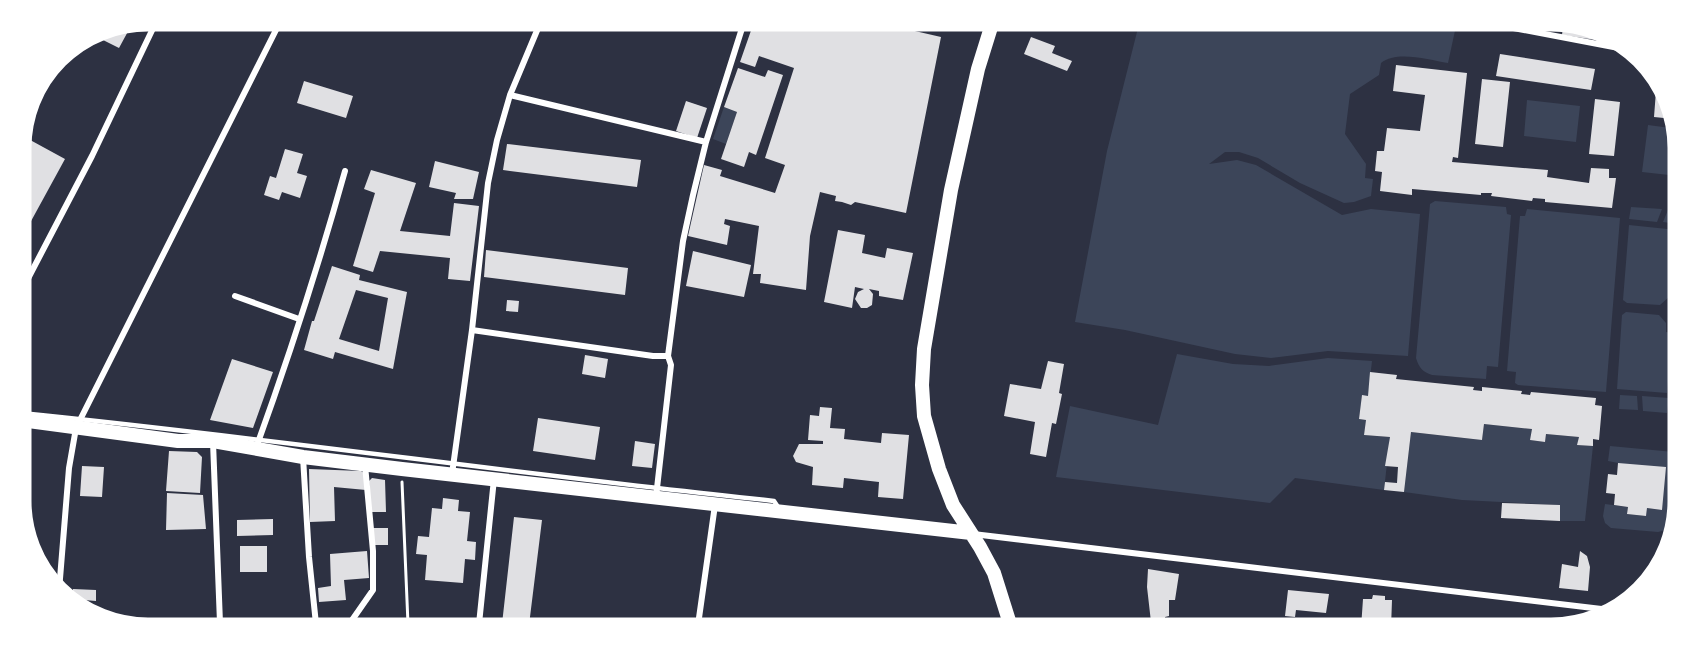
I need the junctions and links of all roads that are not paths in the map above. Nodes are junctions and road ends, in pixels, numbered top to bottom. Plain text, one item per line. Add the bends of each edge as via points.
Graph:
1 (152, 30) edge
2 (276, 30) edge
3 (537, 30) edge
4 (741, 30) edge
5 (990, 30) edge
6 (1524, 30) edge
7 (1611, 46) edge
8 (510, 95) junction
9 (706, 142) junction
10 (345, 171) dead end
11 (30, 275) edge
12 (235, 296) dead end
13 (299, 319) junction
14 (472, 330) junction
15 (668, 356) junction
16 (30, 415) edge
17 (30, 420) edge
18 (78, 423) junction
19 (213, 441) junction
20 (257, 444) junction
21 (303, 457) junction
22 (365, 464) junction
23 (453, 470) junction
24 (494, 479) junction
25 (656, 493) junction
26 (715, 504) junction
27 (780, 511) junction
28 (971, 533) junction
29 (60, 580) edge
30 (1599, 609) edge
31 (220, 619) edge
32 (315, 619) edge
33 (353, 619) edge
34 (480, 619) edge
35 (699, 619) edge
36 (1008, 619) edge

1 - 11 street
2 - 18 street
3 - 8 street
4 - 9 street
5 - 28 main road via 951,190 924,348 922,385 924,416 939,469 953,505
6 - 7 street
8 - 9 street
8 - 14 street via 488,183
9 - 15 street via 683,241
10 - 13 street
12 - 13 street
13 - 20 street
14 - 15 street
14 - 23 street
15 - 25 street via 671,365
16 - 18 lane
17 - 18 main road
18 - 19 main road via 178,441
18 - 20 lane
18 - 29 street via 69,468
19 - 20 main road
19 - 31 street
20 - 21 main road
20 - 23 lane
21 - 22 main road
21 - 32 street
22 - 23 main road
22 - 33 street via 373,590
23 - 24 main road
23 - 25 lane
24 - 25 main road
24 - 34 street
25 - 26 main road
25 - 27 lane via 774,501
26 - 27 main road
26 - 35 street
27 - 28 main road
28 - 30 street
28 - 36 main road via 994,573

